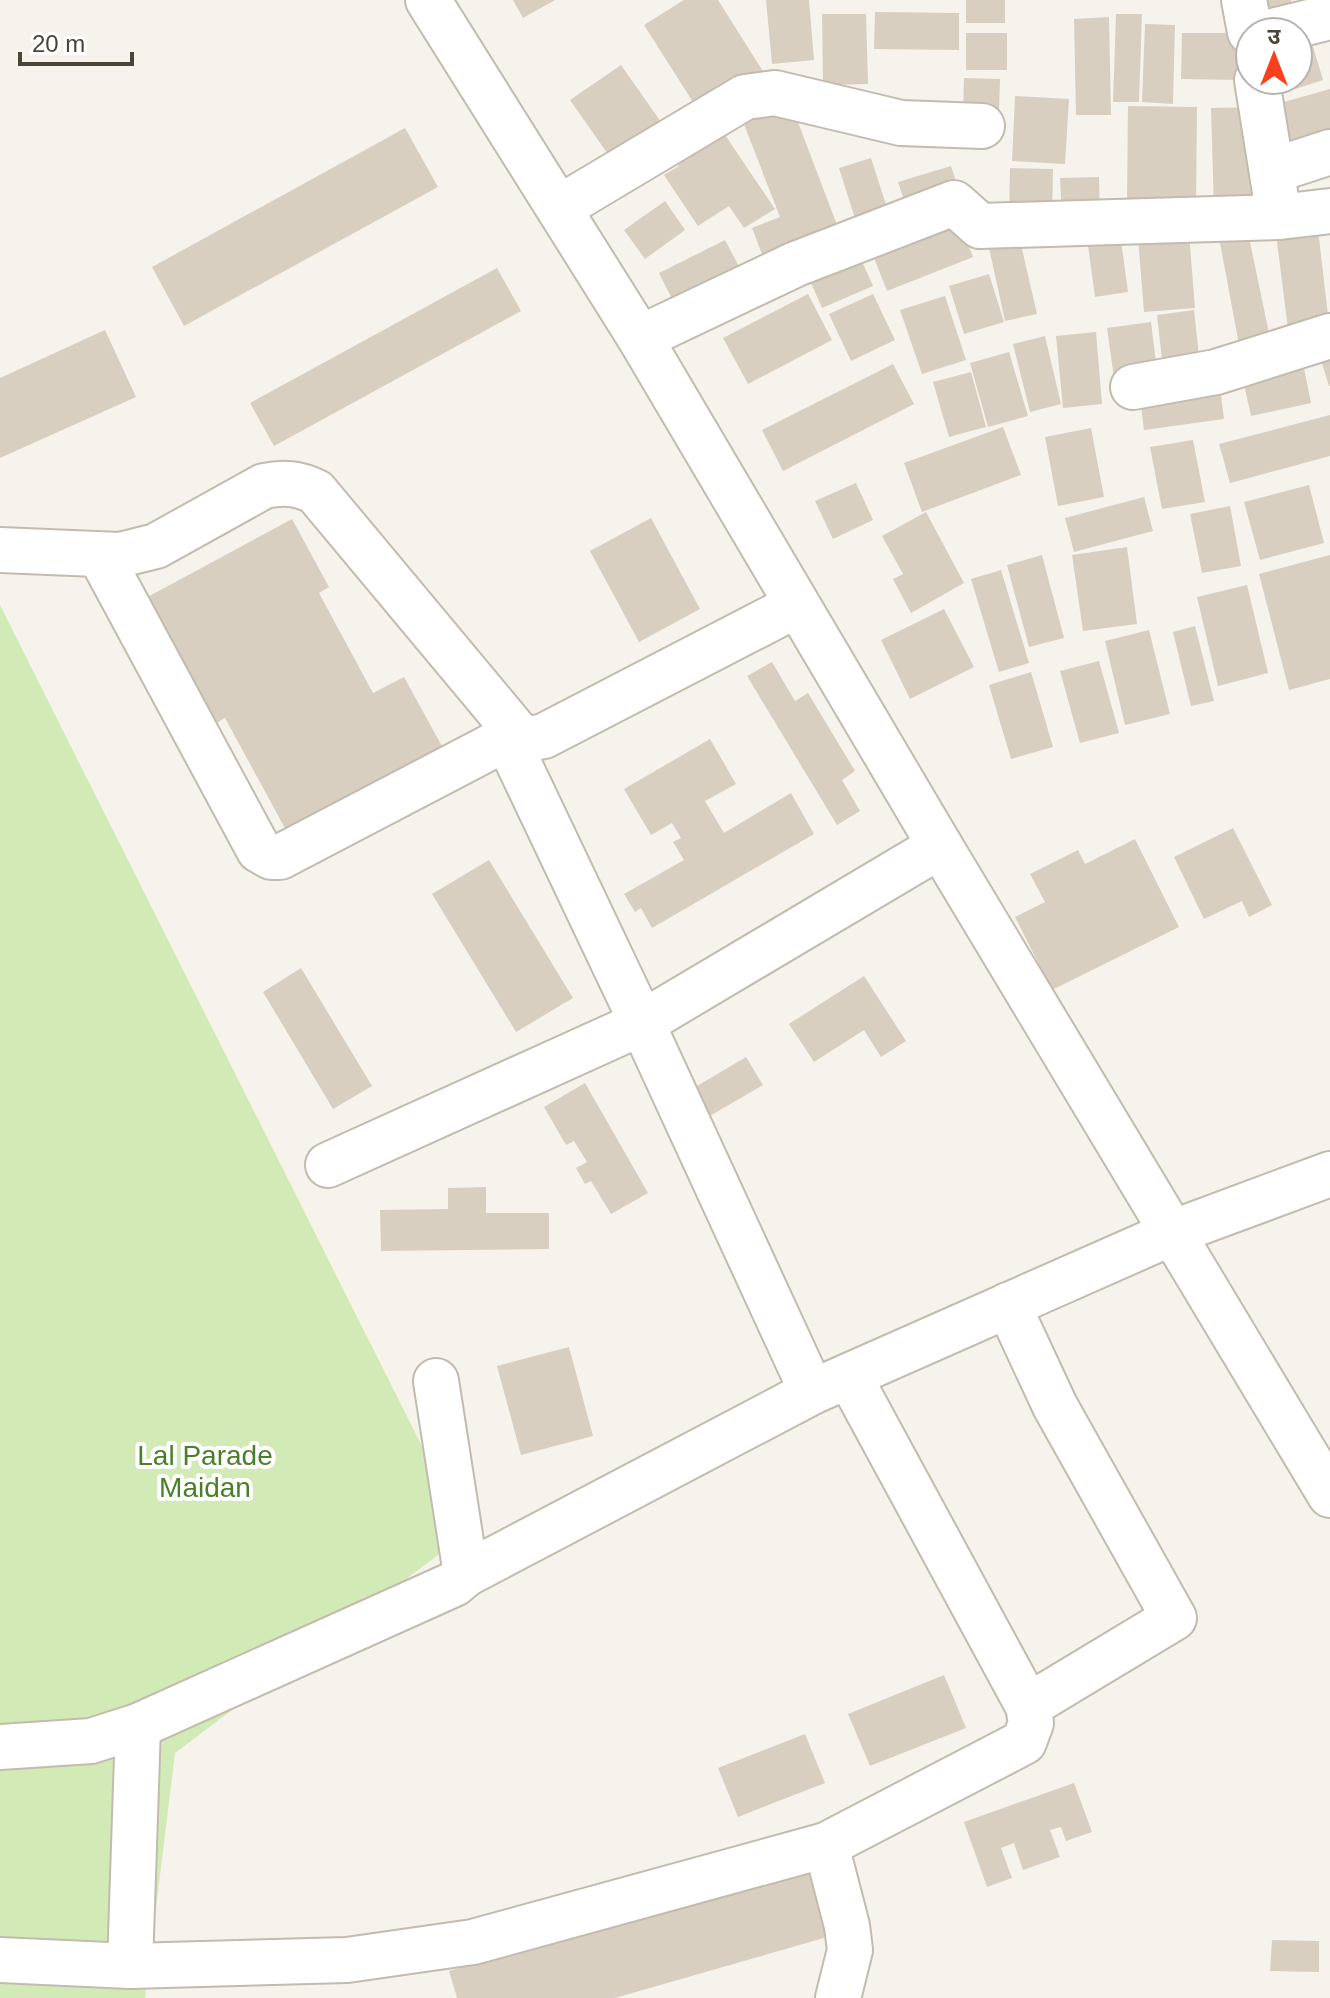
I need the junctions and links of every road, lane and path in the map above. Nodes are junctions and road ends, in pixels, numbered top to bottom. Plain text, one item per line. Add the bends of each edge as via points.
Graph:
1 (428, 0) edge
2 (1260, 96) edge
3 (982, 126) dead end
4 (1330, 152) edge
5 (1272, 171) junction
6 (559, 208) junction
7 (1330, 211) edge
8 (1279, 217) junction
9 (1330, 336) edge
10 (640, 338) junction
11 (1133, 387) dead end
12 (0, 550) edge
13 (100, 555) junction
14 (797, 605) junction
15 (512, 736) junction
16 (940, 846) junction
17 (642, 1023) junction
18 (328, 1165) dead end
19 (1330, 1174) edge
20 (1174, 1232) junction
21 (1008, 1305) junction
22 (436, 1381) dead end
23 (830, 1384) junction
24 (1330, 1495) edge
25 (466, 1574) junction
26 (1028, 1706) junction
27 (138, 1726) junction
28 (0, 1747) edge
29 (826, 1845) junction
30 (0, 1960) edge
31 (130, 1966) junction
32 (838, 1998) edge

1 - 6 street
2 - 5 street
3 - 6 street via 901,123 759,93
4 - 5 street
5 - 8 street
6 - 10 street
7 - 8 street
8 - 10 street via 980,226 954,203 796,264
9 - 11 street via 1216,372
10 - 14 street
12 - 13 street
13 - 15 street via 156,546 264,486 302,485 316,492
13 - 15 street via 259,850 271,857 280,857
14 - 15 street via 544,736
14 - 16 street
15 - 17 street
16 - 17 street
16 - 20 street
17 - 18 street
17 - 23 street
19 - 20 street
20 - 21 street
20 - 24 street
21 - 23 street
21 - 26 street via 1055,1406 1174,1618
22 - 25 street
23 - 25 street
23 - 26 street
25 - 27 street via 454,1584
26 - 29 street via 1031,1723 1024,1742
27 - 28 street via 91,1741
27 - 31 street
29 - 31 street via 473,1942 347,1960
29 - 32 street via 850,1950
30 - 31 street

